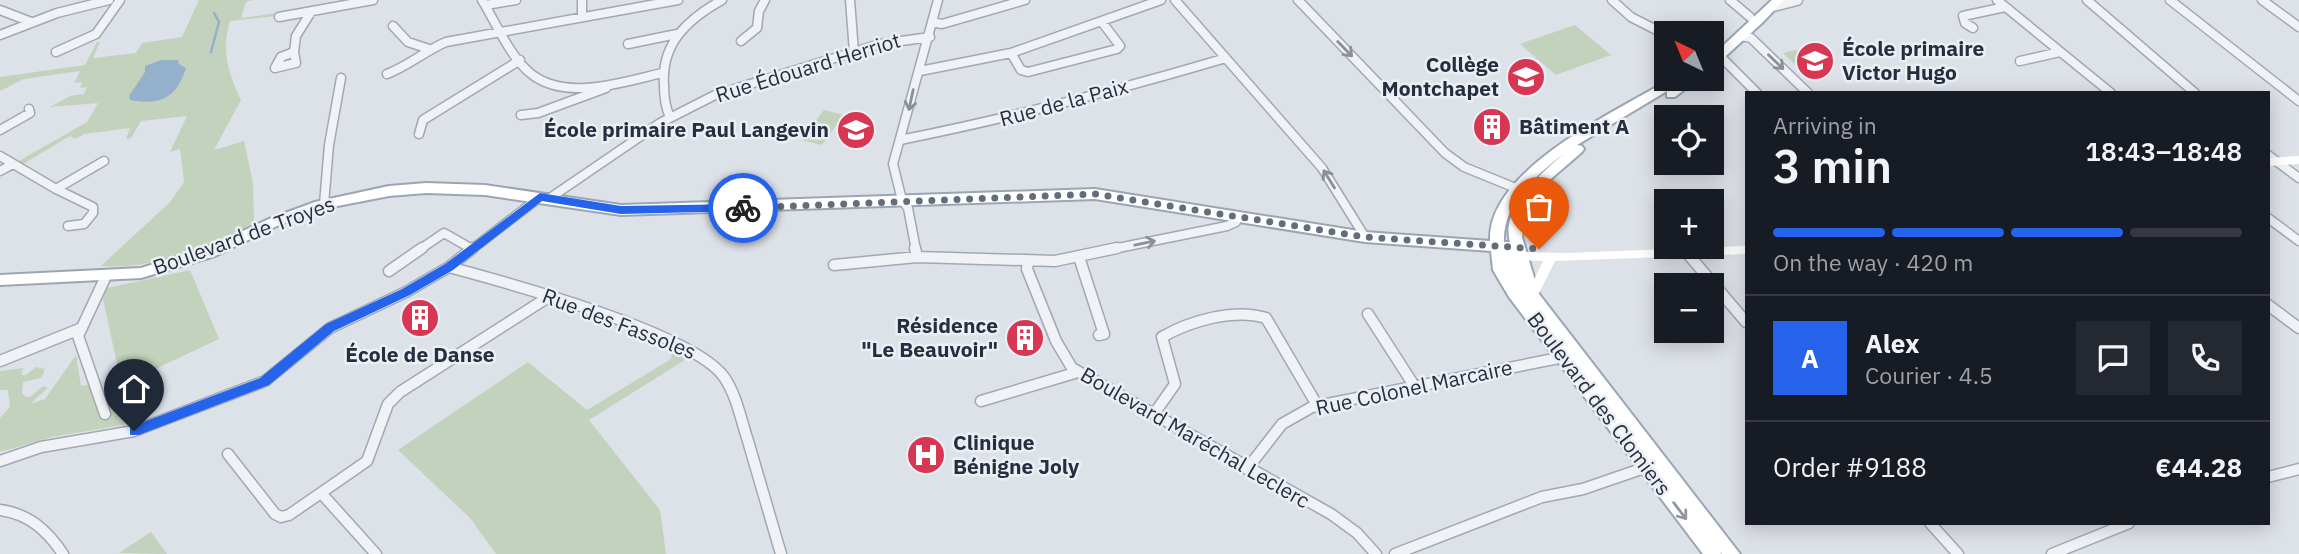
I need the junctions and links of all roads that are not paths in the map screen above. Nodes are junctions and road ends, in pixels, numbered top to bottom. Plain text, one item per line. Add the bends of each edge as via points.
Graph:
1 (109, 0) edge
2 (120, 0) edge
3 (373, 0) edge
4 (516, 0) edge
5 (582, 0) edge
6 (672, 0) edge
7 (765, 0) edge
8 (850, 0) edge
9 (938, 0) edge
10 (1025, 0) edge
11 (1161, 0) edge
12 (1175, 0) edge
13 (1298, 0) edge
14 (1612, 0) edge
15 (1730, 0) edge
16 (1797, 0) edge
17 (1997, 0) edge
18 (2087, 0) edge
19 (2170, 0) edge
20 (2262, 0) edge
21 (719, 1) edge
22 (1772, 2) edge
23 (484, 3) edge
24 (2005, 7) junction
25 (0, 10) edge
26 (311, 12) junction
27 (279, 17) dead end
28 (582, 17) junction
29 (1750, 17) junction
30 (31, 22) junction
31 (932, 22) junction
32 (1102, 22) junction
33 (393, 26) dead end
34 (2299, 27) edge
35 (1973, 28) dead end
36 (1654, 29) edge
37 (502, 30) junction
38 (677, 34) junction
39 (0, 35) edge
40 (1741, 36) junction
41 (930, 37) junction
42 (741, 41) dead end
43 (628, 44) dead end
44 (1724, 45) edge
45 (429, 49) junction
46 (1724, 49) edge
47 (56, 51) dead end
48 (293, 52) dead end
49 (854, 52) junction
50 (2060, 52) junction
51 (1011, 53) junction
52 (1226, 58) junction
53 (520, 60) junction
54 (2020, 61) dead end
55 (1724, 65) edge
56 (920, 71) junction
57 (662, 73) junction
58 (387, 74) dead end
59 (341, 78) dead end
60 (612, 85) junction
61 (1658, 91) edge
62 (1674, 91) edge
63 (1755, 91) edge
64 (1806, 91) edge
65 (2109, 91) edge
66 (2193, 91) edge
67 (2299, 101) edge
68 (29, 109) dead end
69 (521, 115) dead end
70 (670, 117) junction
71 (0, 130) edge
72 (419, 134) dead end
73 (900, 140) junction
74 (0, 156) edge
75 (2271, 160) edge
76 (2299, 160) edge
77 (104, 161) dead end
78 (13, 164) junction
79 (0, 171) edge
80 (2299, 178) edge
81 (56, 189) junction
82 (1515, 194) junction
83 (545, 197) junction
84 (902, 200) junction
85 (324, 204) junction
86 (1237, 216) junction
87 (2270, 219) edge
88 (68, 226) dead end
89 (1365, 237) junction
90 (2299, 241) edge
91 (472, 249) junction
92 (1745, 250) edge
93 (1724, 251) edge
94 (1508, 252) junction
95 (1654, 254) edge
96 (1597, 255) junction
97 (917, 257) junction
98 (1079, 257) junction
99 (1551, 257) junction
100 (1691, 259) edge
101 (1028, 262) junction
102 (834, 265) dead end
103 (449, 267) junction
104 (390, 271) dead end
105 (106, 276) junction
106 (0, 280) edge
107 (550, 296) junction
108 (1535, 302) junction
109 (2270, 306) edge
110 (1368, 314) dead end
111 (1745, 321) edge
112 (82, 328) junction
113 (2299, 328) edge
114 (1099, 335) dead end
115 (1564, 357) junction
116 (0, 361) edge
117 (1078, 372) junction
118 (1415, 387) junction
119 (981, 401) dead end
120 (1317, 405) junction
121 (105, 414) dead end
122 (1154, 414) junction
123 (228, 454) dead end
124 (0, 461) edge
125 (1647, 467) junction
126 (1247, 469) junction
127 (2299, 469) edge
128 (2270, 476) edge
129 (322, 494) junction
130 (0, 510) edge
131 (1932, 525) edge
132 (2124, 525) edge
133 (63, 554) edge
134 (376, 554) edge
135 (781, 554) edge
136 (1376, 554) edge
137 (1395, 554) edge
138 (1713, 554) edge
139 (1732, 554) edge
140 (1958, 554) edge
141 (2052, 554) edge

1 - 30 street
2 - 47 street via 96,33
3 - 26 street
4 - 23 street
5 - 28 street
6 - 28 street
7 - 42 street via 757,28
8 - 49 street
9 - 31 street, Rue Édouard Herriot
10 - 31 street via 942,24
11 - 32 street
12 - 52 street
13 -> 82 street via 1445,153
14 - 36 street
15 - 29 street
16 - 22 street
17 - 24 street
18 - 66 street
19 - 67 street
20 - 34 street
21 - 38 street
22 - 29 main road
22 - 40 main road
23 - 37 street
24 - 35 street via 1964,16
24 - 50 street
25 - 30 street
26 - 27 street
26 - 48 street via 296,35
28 - 37 street
29 - 44 main road
30 - 39 street
31 - 41 street, Rue Édouard Herriot
32 - 51 street
32 - 51 street via 1118,49 1028,72 1021,70
33 - 45 street via 397,34
37 - 45 street
37 - 53 street
38 - 43 street
38 - 57 street
40 - 46 main road
40 -> 64 street via 1751,38
41 - 49 street, Rue Édouard Herriot via 902,38
41 - 56 street
45 - 58 street
49 - 70 street, Rue Édouard Herriot via 756,80
50 - 54 street
50 - 65 street
51 - 56 street
52 - 73 street, Rue de la Paix via 1005,119
89 -> 52 street via 1322,167
53 - 60 street via 536,77 551,83
53 - 72 street via 423,120
55 - 63 street
56 -> 73 street
57 - 60 street
57 - 70 street
59 - 85 street
60 - 69 street
61 - 82 main road via 1554,153
62 - 94 main road via 1550,170 1522,206
68 - 71 street via 30,113
70 - 83 street, Rue Édouard Herriot
73 - 84 street via 893,164
74 - 78 street
75 - 76 main road
75 - 80 street
77 - 81 street
78 - 79 street
78 - 81 street
81 - 88 street via 93,207 85,223
82 - 94 main road via 1505,234
83 - 84 main road, Boulevard de Troyes via 621,210
83 - 85 main road, Boulevard de Troyes via 457,187 389,191
83 - 91 street, Rue Édouard Herriot
84 - 86 main road, Boulevard de Troyes via 1095,194
84 - 97 street via 908,208
85 - 105 main road, Boulevard de Troyes via 187,261
86 - 89 main road, Boulevard de Troyes
98 -> 86 street via 1227,226 1236,222
87 - 90 street
89 - 94 main road, Boulevard de Troyes
91 - 103 street, Rue Édouard Herriot
91 - 104 street via 444,233
92 - 93 main road
94 - 96 main road
94 - 99 main road
94 - 108 main road, Boulevard des Clomiers
94 - 115 main road, Boulevard des Clomiers via 1501,271
95 - 96 main road
96 - 99 main road
97 - 101 street
97 - 102 street
98 - 101 street
98 - 114 street via 1104,334
99 - 108 main road
100 - 111 street
101 - 117 street, Boulevard Maréchal Leclerc via 1056,341
103 - 107 street, Rue des Fassoles
103 - 124 street, Rue Édouard Herriot via 330,328 265,382 134,431 41,447
105 - 106 main road, Boulevard de Troyes
105 - 112 street
107 - 129 street via 400,392 388,404 366,461
107 - 135 street, Rue des Fassoles via 691,349 727,379
108 - 139 main road, Boulevard des Clomiers
109 - 113 street
110 - 118 street
112 - 116 street
112 - 121 street via 78,336
115 - 118 street, Rue Colonel Marcaire
115 - 125 main road, Boulevard des Clomiers
117 - 119 street
117 - 122 street, Boulevard Maréchal Leclerc
118 - 120 street, Rue Colonel Marcaire
120 - 122 street via 1261,315 1206,320 1165,334 1162,337 1175,384
120 - 126 street, Rue Colonel Marcaire via 1282,424
122 - 126 street, Boulevard Maréchal Leclerc
123 - 129 street via 281,517
125 - 137 street via 1542,498
125 -> 138 main road, Boulevard des Clomiers
126 - 136 street, Boulevard Maréchal Leclerc via 1344,523
127 - 128 street
129 - 134 street
130 - 133 street via 27,516
131 - 140 street
132 - 141 street

